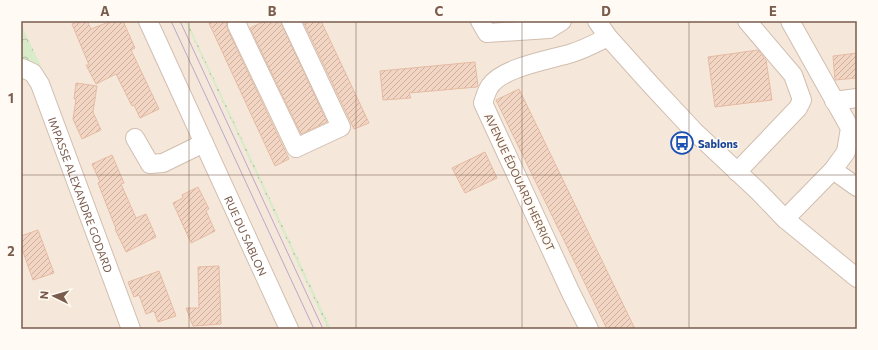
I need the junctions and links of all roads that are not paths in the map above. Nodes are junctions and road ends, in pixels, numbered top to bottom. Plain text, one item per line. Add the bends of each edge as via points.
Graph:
1 (148, 21) edge
2 (291, 21) edge
3 (480, 21) edge
4 (562, 21) edge
5 (597, 21) edge
6 (747, 21) edge
7 (790, 21) edge
8 (239, 22) edge
9 (608, 37) junction
10 (22, 68) dead end
11 (857, 98) edge
12 (834, 100) junction
13 (135, 138) dead end
14 (204, 143) junction
15 (833, 170) junction
16 (737, 172) junction
17 (857, 188) edge
18 (785, 219) junction
19 (857, 278) edge
20 (131, 329) edge
21 (289, 329) edge
22 (589, 329) edge

1 - 14 street, RUE DU SABLON
2 - 8 street via 341,127 296,148
3 - 4 street via 487,33 549,29
5 - 9 street
6 - 16 street via 793,75 802,100 798,108
7 - 12 street
9 - 16 street via 689,125
9 - 22 street, AVENUE ÉDOUARD HERRIOT via 573,53 501,76 490,86 483,103
10 - 20 street, IMPASSE ALEXANDRE GODARD via 34,73 40,84
11 - 12 street
12 - 15 street via 850,128 846,152
13 - 14 street via 150,164 163,163
14 - 21 street, RUE DU SABLON
15 - 17 street
15 - 18 street
16 - 18 street
18 - 19 street

